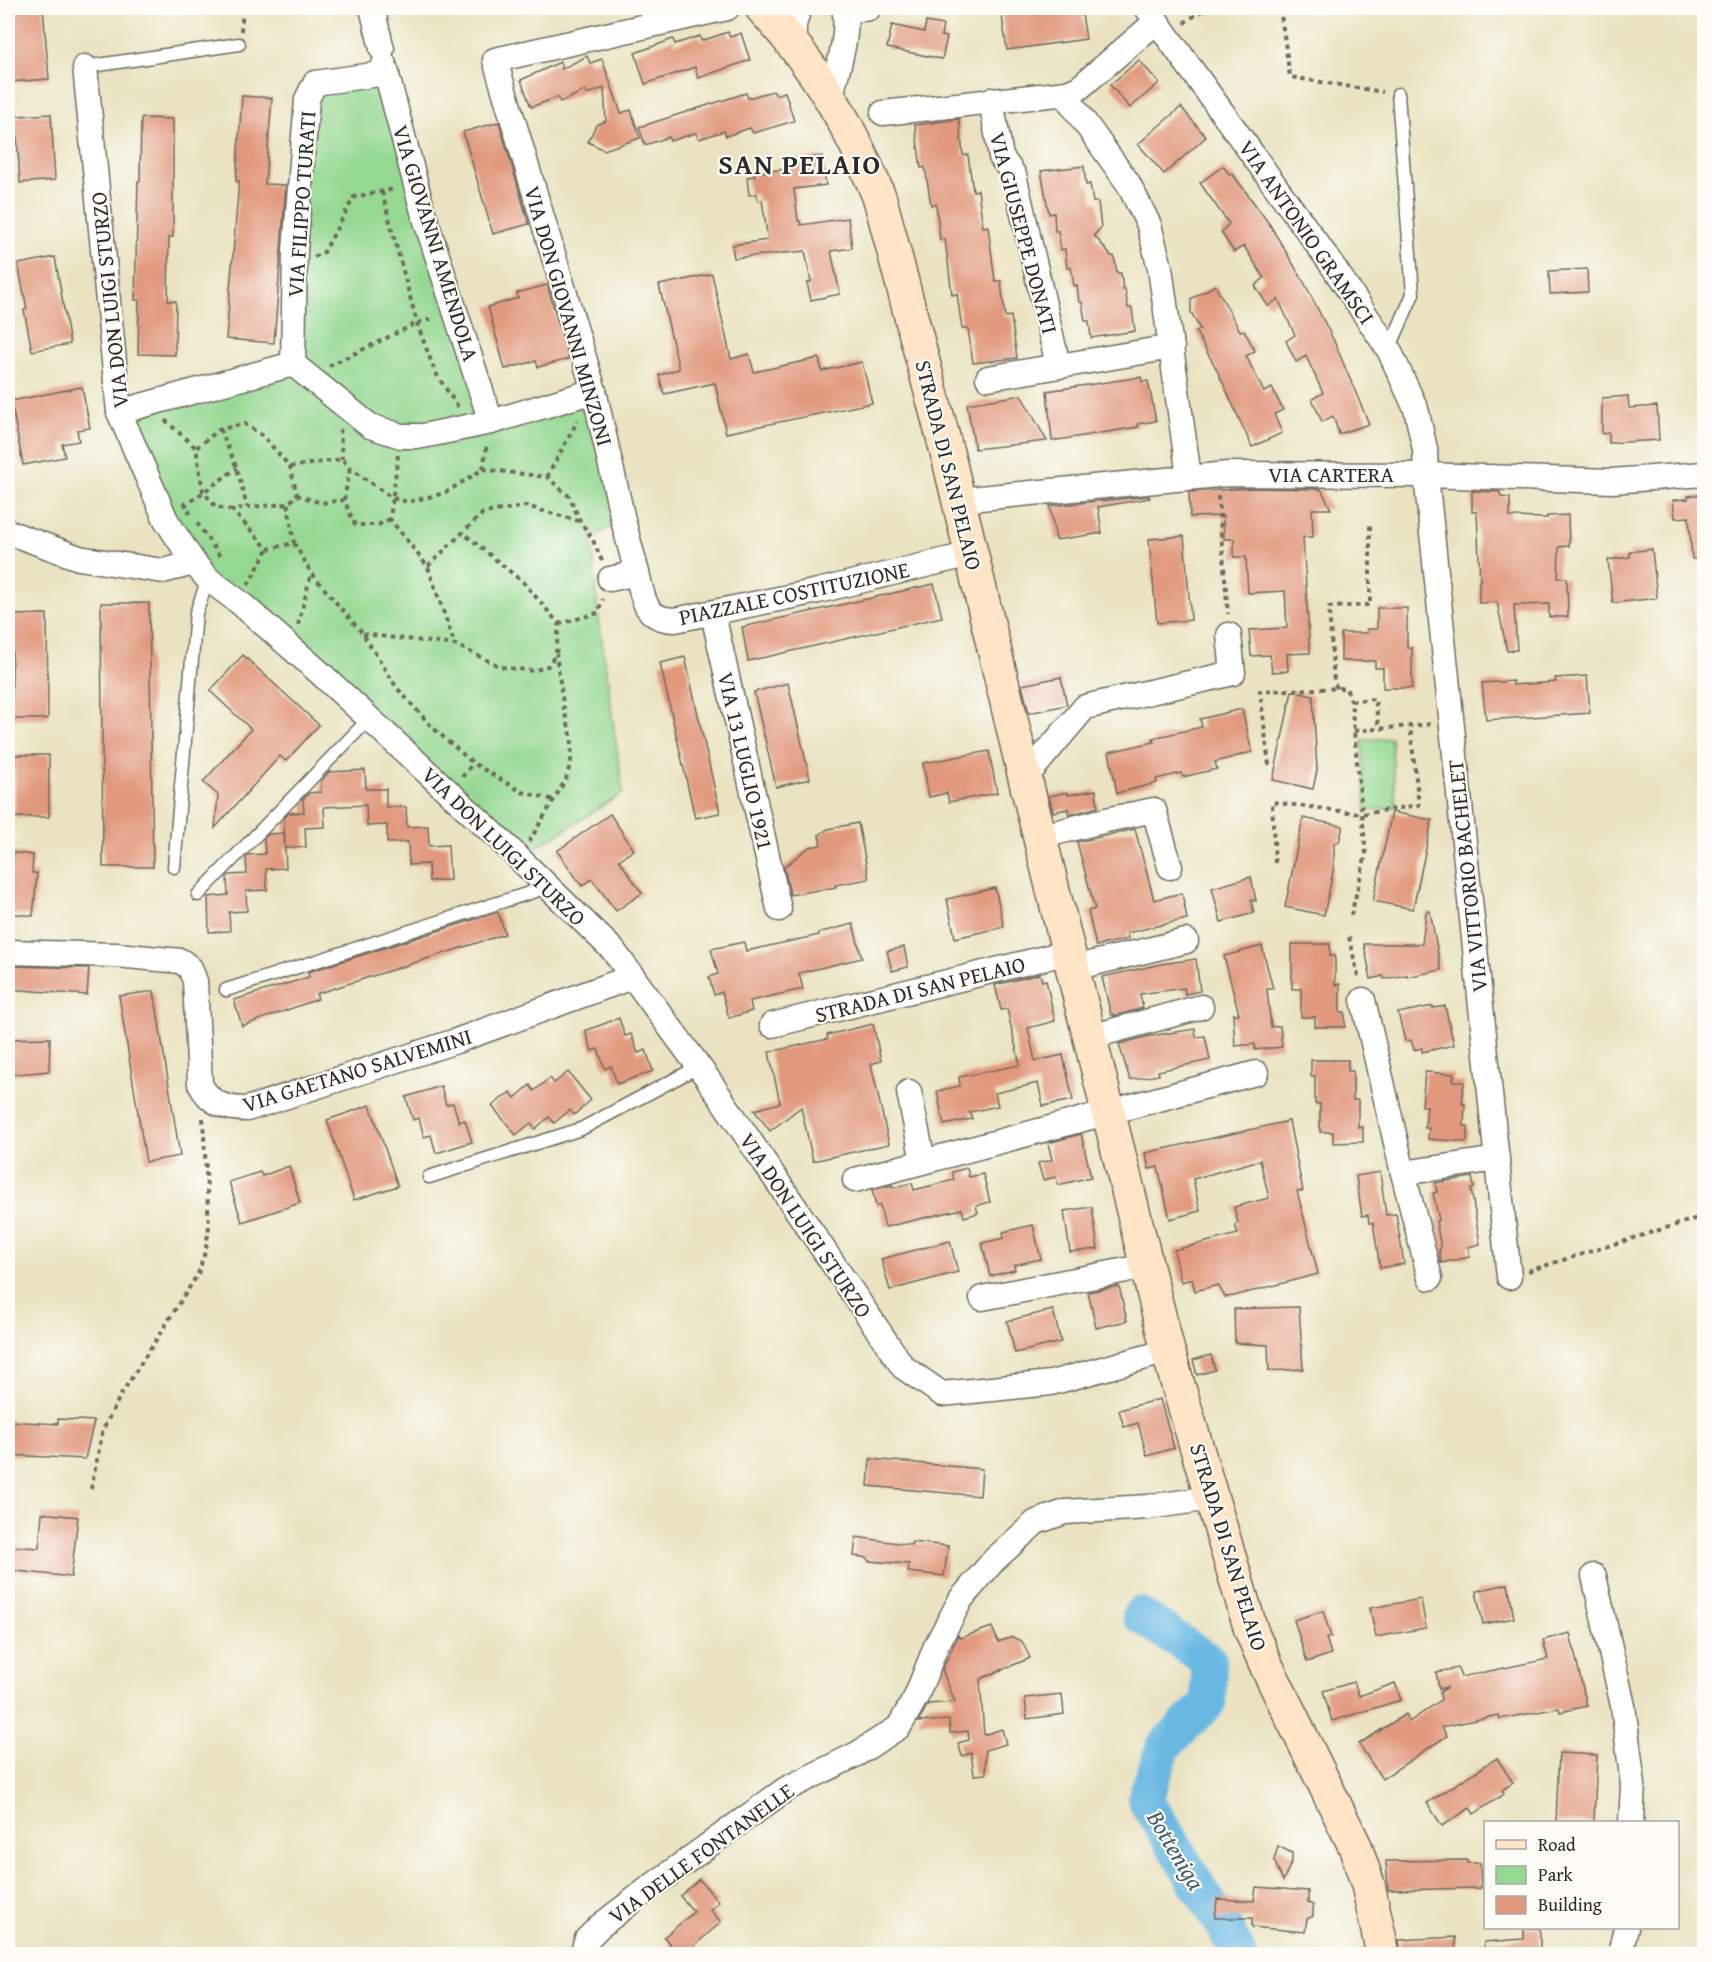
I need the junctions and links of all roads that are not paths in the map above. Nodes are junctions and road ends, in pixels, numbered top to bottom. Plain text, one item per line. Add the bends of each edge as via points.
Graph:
1 (372, 8) edge
2 (727, 8) edge
3 (762, 8) edge
4 (799, 8) edge
5 (869, 8) edge
6 (844, 9) edge
7 (1152, 14) edge
8 (794, 43) junction
9 (239, 44) road end
10 (384, 62) junction
11 (85, 67) joint
12 (1067, 93) junction
13 (1398, 94) road end
14 (831, 96) junction
15 (991, 100) junction
16 (883, 113) dead end
17 (1172, 347) junction
18 (1389, 350) junction
19 (1058, 365) junction
20 (300, 370) junction
21 (988, 378) dead end
22 (594, 391) junction
23 (119, 412) junction
24 (481, 424) junction
25 (1704, 474) edge
26 (1426, 475) junction
27 (1189, 477) junction
28 (959, 500) junction
29 (8, 532) edge
30 (971, 554) junction
31 (201, 571) junction
32 (637, 573) junction
33 (610, 579) road end
34 (713, 614) junction
35 (1229, 635) road end
36 (369, 719) junction
37 (1025, 778) junction
38 (1039, 837) junction
39 (174, 867) dead end
40 (1170, 867) dead end
41 (548, 887) junction
42 (198, 894) dead end
43 (779, 909) dead end
44 (1186, 941) dead end
45 (8, 952) edge
46 (1071, 960) junction
47 (632, 977) junction
48 (226, 990) dead end
49 (1363, 1000) road end
50 (1201, 1007) dead end
51 (772, 1025) dead end
52 (1090, 1037) junction
53 (698, 1067) junction
54 (1256, 1073) dead end
55 (909, 1092) dead end
56 (1109, 1112) junction
57 (1497, 1159) junction
58 (923, 1161) junction
59 (1403, 1173) junction
60 (429, 1176) dead end
61 (855, 1180) dead end
62 (1147, 1266) junction
63 (1509, 1277) road end
64 (1430, 1278) dead end
65 (981, 1298) dead end
66 (1168, 1351) junction
67 (1212, 1498) junction
68 (1594, 1576) dead end
69 (1631, 1821) edge
70 (1626, 1929) edge
71 (582, 1954) edge
72 (1383, 1954) edge
73 (1620, 1954) edge
74 (1638, 1954) edge

1 - 10 street, VIA GIOVANNI AMENDOLA
2 - 22 street, VIA DON GIOVANNI MINZONI via 495,60
3 - 8 main road, STRADA DI SAN PELAIO
4 - 8 street
5 - 6 street
6 - 14 street via 844,39
7 - 12 street via 1079,88
7 - 18 street, VIA ANTONIO GRAMSCI via 1324,252
8 - 14 main road, STRADA DI SAN PELAIO
9 - 11 lane
10 - 20 street, VIA FILIPPO TURATI via 315,83 307,99 295,266
10 - 24 street, VIA GIOVANNI AMENDOLA via 415,186 455,312
11 - 23 street, VIA DON LUIGI STURZO
12 - 15 street
12 - 17 street via 1140,205 1156,247
13 - 18 lane via 1413,294
14 - 28 main road, STRADA DI SAN PELAIO via 880,199
15 - 16 street
15 - 19 street, VIA GIUSEPPE DONATI via 1000,157 1014,175
17 - 19 street, VIA GIUSEPPE DONATI
17 - 27 street
18 - 26 street, VIA ANTONIO GRAMSCI via 1416,409
19 - 21 street, VIA GIUSEPPE DONATI
20 - 23 street
20 - 24 street via 370,426 400,436 423,436
22 - 24 street
22 - 32 street, VIA DON GIOVANNI MINZONI
23 - 31 street, VIA DON LUIGI STURZO via 166,520
25 - 26 street, VIA CARTERA via 1612,481
26 - 27 street, VIA CARTERA
26 - 57 street, VIA VITTORIO BACHELET
27 - 28 street, VIA CARTERA
28 - 30 main road, STRADA DI SAN PELAIO
29 - 31 street via 79,558 163,571
30 - 34 street, PIAZZALE COSTITUZIONE
30 - 37 main road, STRADA DI SAN PELAIO
31 - 36 street, VIA DON LUIGI STURZO
31 - 39 lane
32 - 33 street
32 - 34 street, PIAZZALE COSTITUZIONE via 645,604 653,615 675,620
34 - 43 street, VIA 13 LUGLIO 1921
35 - 37 street via 1233,673 1085,707
36 - 41 street, VIA DON LUIGI STURZO
36 - 42 lane
37 - 38 main road, STRADA DI SAN PELAIO
38 - 40 street via 1154,810
38 - 46 main road, STRADA DI SAN PELAIO
41 - 47 street, VIA DON LUIGI STURZO via 613,950
41 - 48 lane
44 - 46 street, STRADA DI SAN PELAIO
45 - 47 street, VIA GAETANO SALVEMINI via 181,961 190,968 195,981 200,1084 206,1096 229,1109 247,1109 456,1041
46 - 51 street, STRADA DI SAN PELAIO
46 - 52 main road, STRADA DI SAN PELAIO
47 - 53 street, VIA DON LUIGI STURZO
49 - 59 street
50 - 52 street
52 - 56 main road, STRADA DI SAN PELAIO
53 - 60 lane via 581,1129
53 - 66 street, VIA DON LUIGI STURZO via 903,1367 942,1394 1051,1383
54 - 56 street
55 - 58 street
56 - 58 street
56 - 62 main road, STRADA DI SAN PELAIO
57 - 59 street
57 - 63 street, VIA VITTORIO BACHELET
58 - 61 street
59 - 64 street
62 - 65 street
62 - 66 main road, STRADA DI SAN PELAIO
66 - 67 main road, STRADA DI SAN PELAIO
67 - 71 street, VIA DELLE FONTANELLE via 1065,1512 1035,1522 994,1560 961,1599 899,1727 857,1754 786,1789 722,1834 600,1926 587,1939
67 - 72 main road, STRADA DI SAN PELAIO via 1251,1630 1355,1846
68 - 69 street via 1623,1706 1633,1785
70 - 73 street
70 - 74 street

